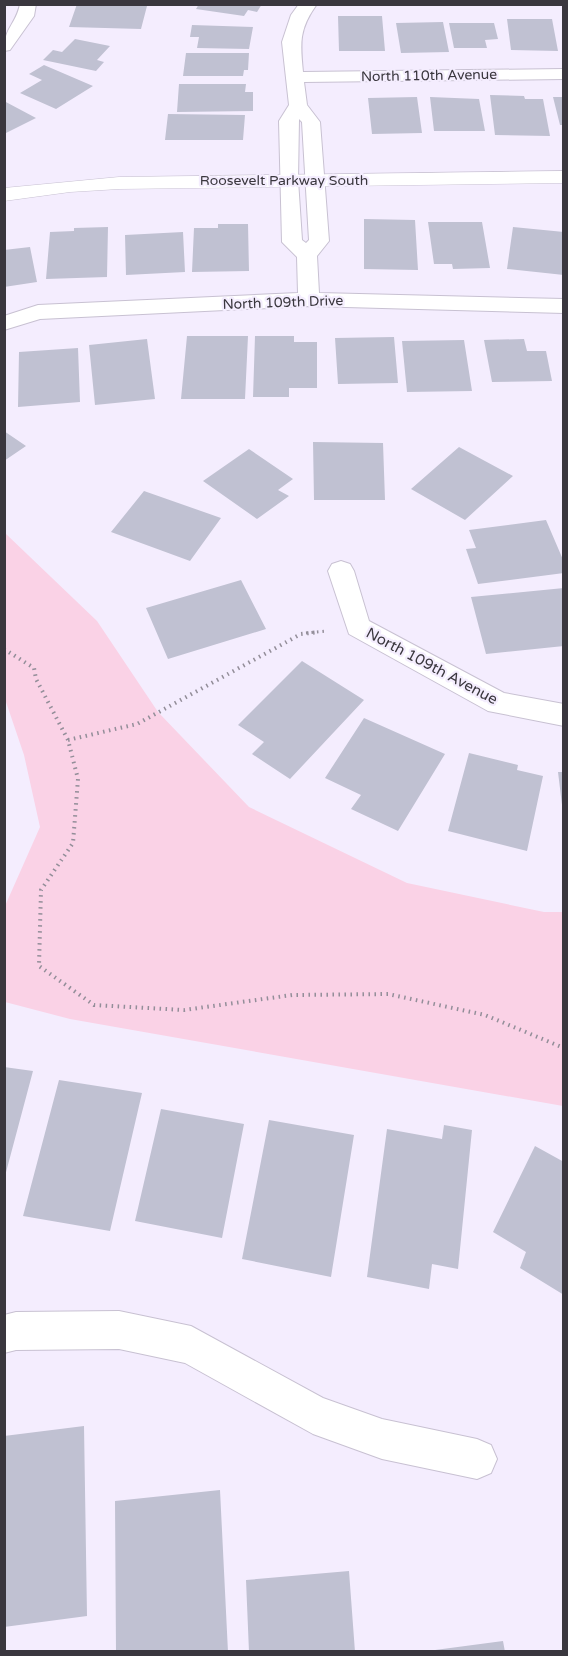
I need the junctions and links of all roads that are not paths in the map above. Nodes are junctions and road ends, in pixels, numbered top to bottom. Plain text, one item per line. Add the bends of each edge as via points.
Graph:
1 (28, 4) edge
2 (309, 4) edge
3 (4, 46) edge
4 (564, 74) edge
5 (295, 77) junction
6 (298, 105) junction
7 (564, 177) edge
8 (288, 180) junction
9 (315, 180) junction
10 (4, 195) edge
11 (307, 255) junction
12 (309, 299) junction
13 (564, 306) edge
14 (4, 324) edge
15 (341, 571) dead end
16 (564, 715) edge
17 (4, 1334) edge
18 (477, 1459) dead end

1 - 3 street via 26,16
2 - 5 street via 299,15 291,42
4 - 5 street, North 110th Avenue
5 - 6 street
6 - 8 street via 288,121
6 - 9 street via 311,122
7 - 9 street, Roosevelt Parkway South
8 - 9 street, Roosevelt Parkway South
8 - 10 street, Roosevelt Parkway South via 119,183
8 - 11 street via 292,242
9 - 11 street via 320,241
11 - 12 street
12 - 13 street, North 109th Drive
12 - 14 street, North 109th Drive via 38,312
15 - 16 street, North 109th Avenue via 358,627 498,703
17 - 18 street via 16,1330 119,1330 191,1345 313,1414 382,1439

